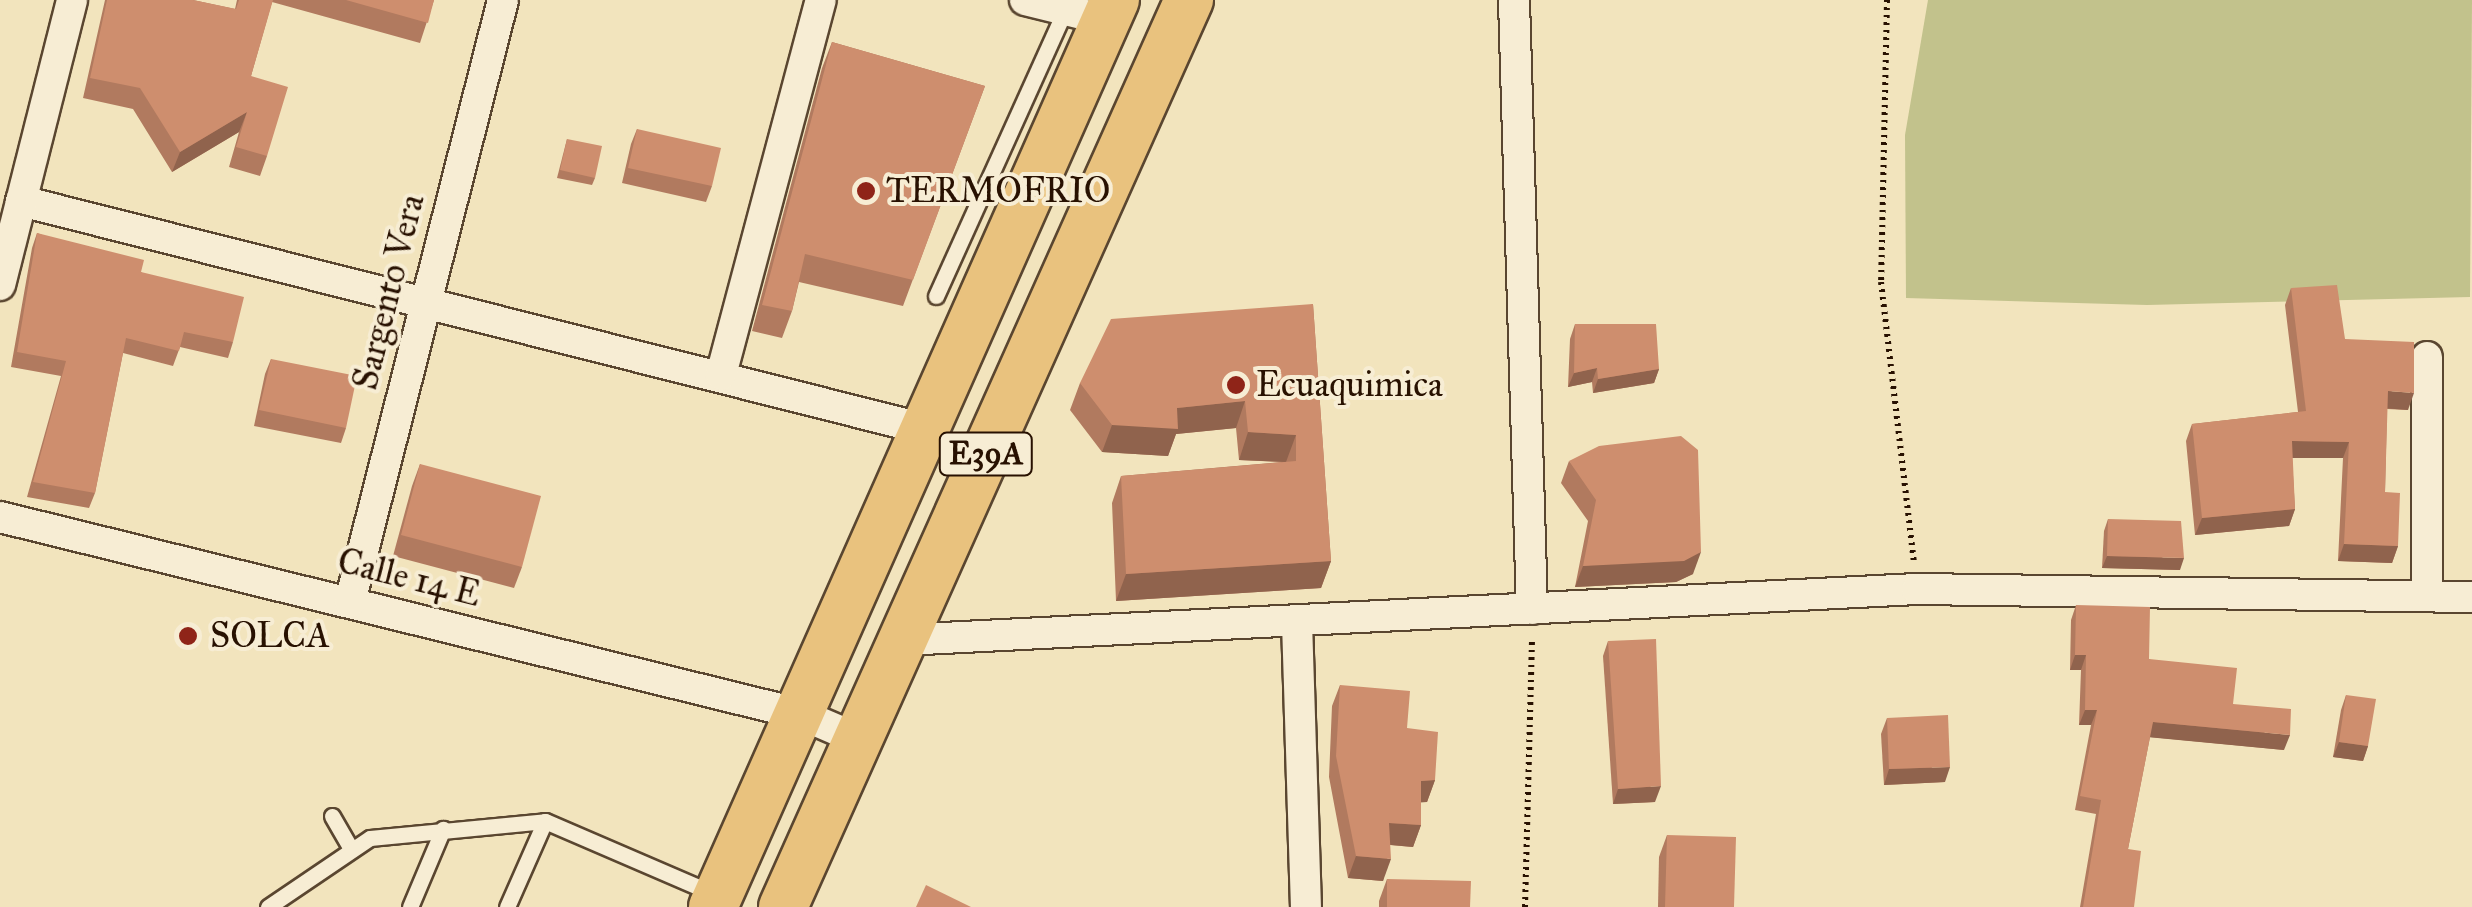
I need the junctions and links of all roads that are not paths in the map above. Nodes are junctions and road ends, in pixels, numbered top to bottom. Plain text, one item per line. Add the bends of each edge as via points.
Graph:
1 (72, 0) edge
2 (502, 0) edge
3 (820, 0) edge
4 (1025, 0) edge
5 (1189, 0) edge
6 (1514, 0) edge
7 (1089, 8) edge
8 (21, 201) junction
9 (0, 285) edge
10 (936, 296) dead end
11 (425, 302) junction
12 (2427, 357) dead end
13 (722, 375) junction
14 (925, 429) junction
15 (0, 517) edge
16 (2426, 594) junction
17 (2472, 597) edge
18 (350, 602) junction
19 (1532, 610) junction
20 (1297, 622) junction
21 (903, 640) junction
22 (800, 714) junction
23 (858, 740) junction
24 (332, 816) dead end
25 (545, 821) junction
26 (444, 830) junction
27 (352, 850) junction
28 (716, 901) edge
29 (268, 907) edge
30 (410, 907) edge
31 (507, 907) edge
32 (782, 907) edge
33 (1306, 907) edge

1 - 8 street
2 - 11 street, Sargento Vera
3 - 13 street
4 - 7 street
5 - 21 main road, E39A
6 - 19 street
7 - 10 lane
7 - 14 main road, E39A
8 - 9 street
8 - 11 street
11 - 13 street
11 - 18 street, Sargento Vera
12 - 16 street
13 - 14 street
14 - 22 main road, E39A
15 - 18 street, Calle 14 E
16 - 17 street
16 - 19 street via 1917,589
18 - 22 street, Calle 14 E
19 - 20 street
20 - 21 street
20 - 33 street
21 - 23 main road, E39A
22 - 23 street, Calle 14 E
22 - 28 main road, E39A
23 - 32 main road, E39A
24 - 27 lane
25 - 26 lane
25 - 28 lane
25 - 31 lane
26 - 27 lane via 370,838
26 - 30 lane
27 - 29 lane

